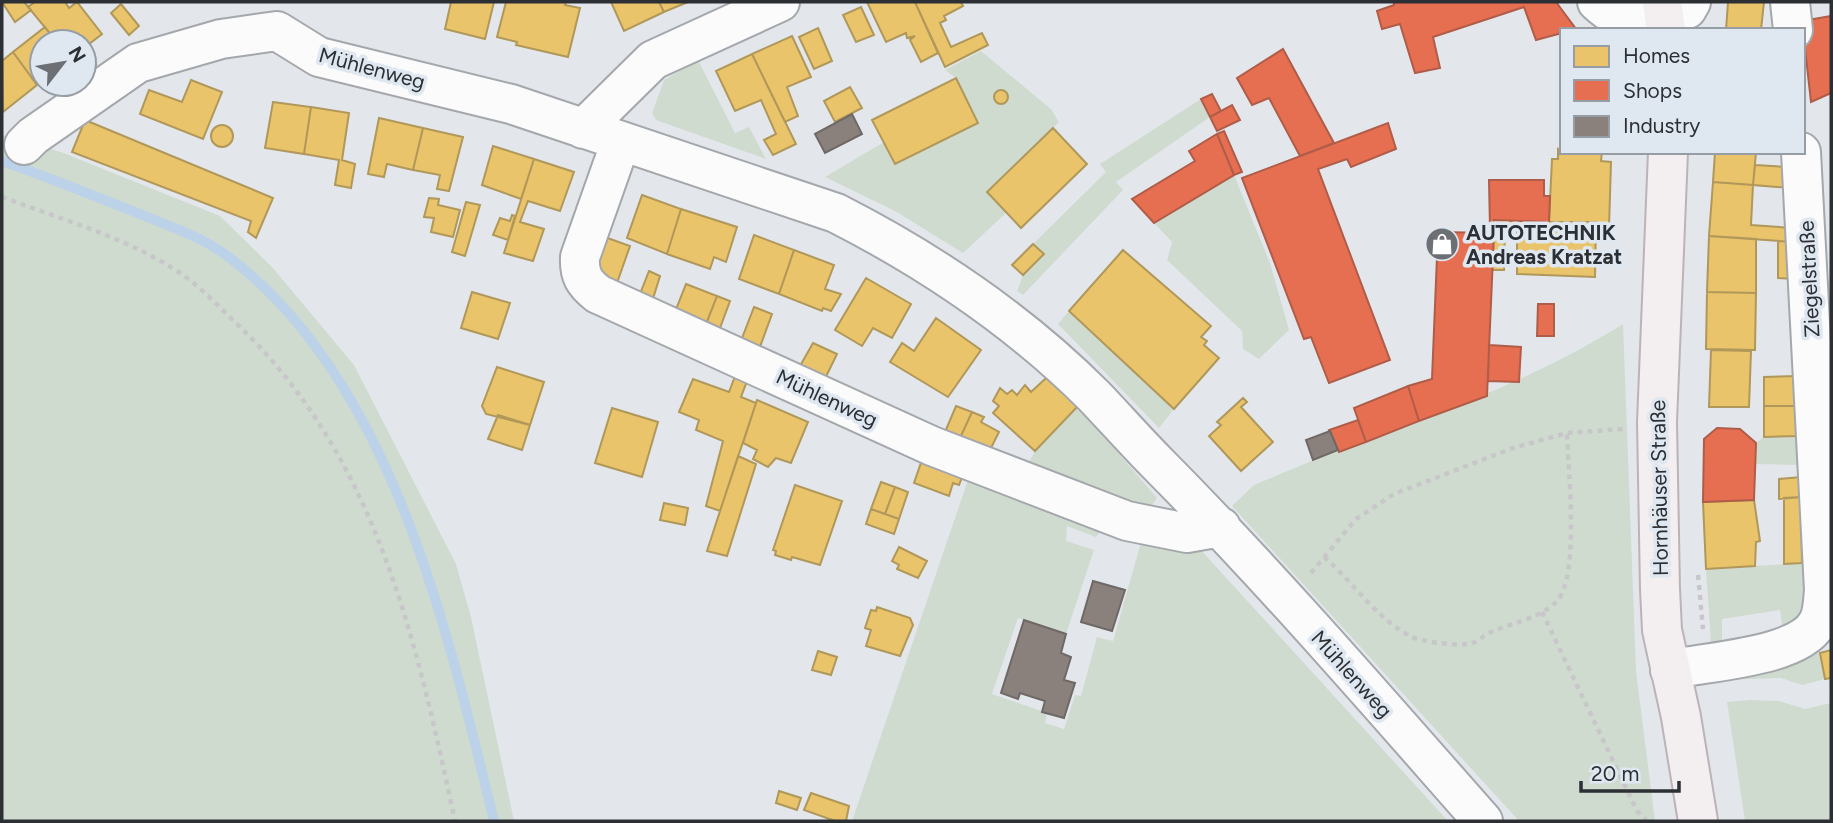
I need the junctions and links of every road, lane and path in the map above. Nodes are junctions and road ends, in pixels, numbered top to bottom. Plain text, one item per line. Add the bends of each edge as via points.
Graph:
1 (780, 2) edge
2 (1597, 2) edge
3 (1790, 2) edge
4 (1671, 12) edge
5 (276, 17) edge
6 (1793, 28) edge
7 (583, 129) junction
8 (621, 141) junction
9 (24, 145) dead end
10 (1668, 154) edge
11 (1801, 154) edge
12 (2, 197) edge
13 (1636, 429) dead end
14 (1567, 433) junction
15 (1221, 527) junction
16 (1324, 557) junction
17 (1698, 570) dead end
18 (1285, 598) junction
19 (1542, 612) junction
20 (1706, 662) junction
21 (1670, 670) junction
22 (455, 821) edge
23 (1483, 821) edge
24 (1647, 821) edge
25 (1699, 821) edge

1 - 7 street via 653,60
2 - 4 street via 1624,22 1641,22
3 - 6 street
5 - 7 street, Mühlenweg via 319,57 511,104
5 - 9 street, Mühlenweg via 138,63
7 - 8 street, Mühlenweg
8 - 15 street, Mühlenweg via 836,213 953,281 1023,332 1093,395
8 - 15 street, Mühlenweg via 580,257 585,283 598,294 932,446 1127,522 1187,533
10 - 21 main road, Hornhäuser Straße via 1657,422 1662,630
11 - 20 street, Ziegelstraße via 1823,605 1818,622 1805,638 1784,648
12 - 22 path via 146,253 179,272 247,333 304,399 370,518 391,569 428,694
13 - 14 path
14 - 16 path via 1513,448 1394,494 1356,519
14 - 19 path via 1570,568 1565,590
15 - 18 street, Mühlenweg
16 - 18 path
16 - 19 path via 1411,638 1471,644
17 - 20 path
18 - 23 street, Mühlenweg
19 - 24 path via 1637,811
20 - 21 street, Ziegelstraße
21 - 25 main road, Hornhäuser Straße

